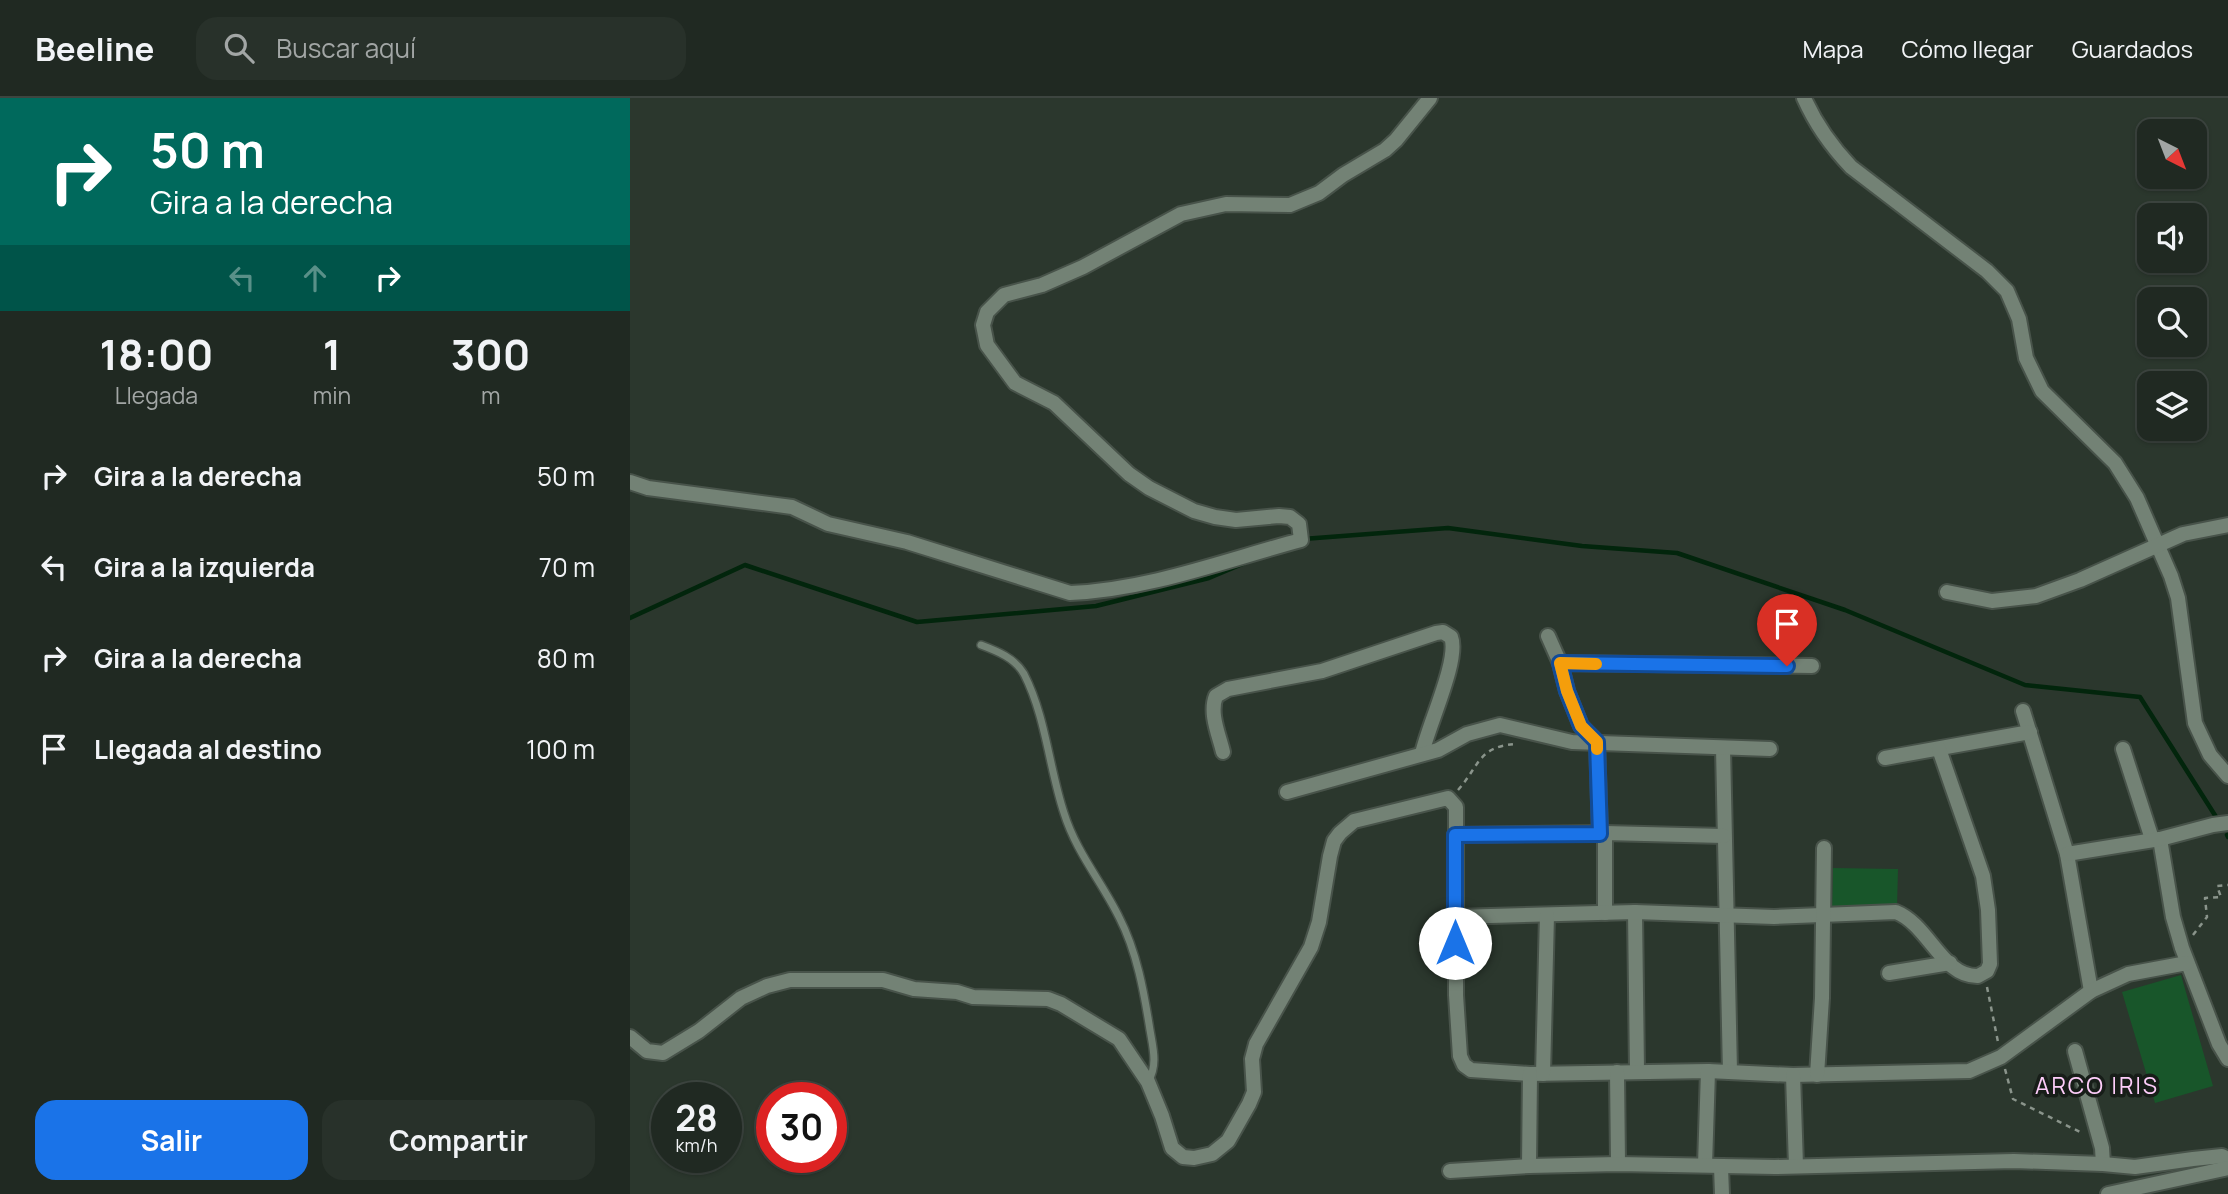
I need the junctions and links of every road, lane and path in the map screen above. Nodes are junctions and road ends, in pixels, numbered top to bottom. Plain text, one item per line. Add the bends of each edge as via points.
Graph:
1 (1430, 98) edge
2 (1804, 98) edge
3 (630, 482) edge
4 (2228, 525) edge
5 (2156, 546) junction
6 (1947, 592) dead end
7 (1548, 636) dead end
8 (981, 645) dead end
9 (1560, 663) junction
10 (1812, 666) dead end
11 (2024, 711) dead end
12 (2030, 732) junction
13 (1597, 742) junction
14 (1520, 744) dead end
15 (1723, 748) junction
16 (1770, 748) dead end
17 (1939, 749) junction
18 (2123, 749) dead end
19 (1223, 752) dead end
20 (1422, 754) junction
21 (1885, 758) dead end
22 (2228, 776) edge
23 (1287, 792) dead end
24 (1450, 799) junction
25 (2228, 823) edge
26 (1602, 833) junction
27 (1455, 835) junction
28 (1724, 836) junction
29 (2156, 839) junction
30 (1824, 848) dead end
31 (2067, 854) junction
32 (2228, 885) edge
33 (1635, 912) junction
34 (1605, 913) junction
35 (1547, 915) junction
36 (1821, 915) junction
37 (1727, 916) junction
38 (1455, 917) junction
39 (2185, 956) junction
40 (1950, 963) junction
41 (1889, 973) dead end
42 (1984, 973) junction
43 (2091, 991) junction
44 (630, 1037) edge
45 (2076, 1051) dead end
46 (2001, 1057) junction
47 (2228, 1059) edge
48 (1637, 1071) junction
49 (1708, 1071) junction
50 (1617, 1072) junction
51 (1730, 1072) junction
52 (1536, 1074) junction
53 (1793, 1075) junction
54 (1817, 1075) junction
55 (1148, 1082) junction
56 (2102, 1148) junction
57 (2228, 1159) edge
58 (1618, 1164) junction
59 (2103, 1164) junction
60 (1705, 1165) junction
61 (1529, 1166) junction
62 (1796, 1166) junction
63 (1721, 1167) junction
64 (2228, 1168) edge
65 (1450, 1171) dead end
66 (2128, 1193) edge
67 (1722, 1194) edge
68 (2108, 1194) edge

1 - 3 street via 1385,150 1306,200 1290,205 1226,204 1181,214 1083,267 1004,295 987,312 983,325 987,345 1016,383 1054,403 1149,488 1215,517 1290,517 1299,524 1301,540 1166,577 1070,593 907,542 828,524 792,507
2 - 5 street via 1833,149 1851,167 2007,291 2019,319 2026,358 2042,391 2115,463 2137,498
4 - 5 street via 2183,534
5 - 6 street via 2036,596 1992,601
5 - 22 street via 2178,598 2195,723 2210,755
7 - 9 street
8 - 55 lane via 1010,659 1024,676 1063,813 1127,933 1152,1039 1155,1067
9 - 10 street
9 - 13 street via 1581,726
11 - 12 street
12 - 17 street
12 - 31 street
13 - 15 street
13 - 20 street via 1558,740 1500,725
13 - 26 street
14 - 24 path via 1487,751
15 - 16 street
15 - 28 street
17 - 21 street
17 - 42 street via 1983,876 1990,964
18 - 29 street
19 - 20 street via 1214,715 1216,695 1322,671 1443,632 1451,637 1453,646
20 - 23 street
24 - 27 street via 1456,807
24 - 55 street via 1354,821 1334,841 1311,947 1255,1044 1254,1092 1228,1142 1206,1156 1180,1155 1170,1144
25 - 29 street
26 - 27 street
26 - 28 street
26 - 34 street
27 - 38 street
28 - 37 street
29 - 31 street
29 - 39 street
30 - 36 street
31 - 43 street
32 - 39 path via 2217,886 2221,897 2205,898 2207,916
33 - 34 street
33 - 37 street
33 - 48 street
34 - 35 street
35 - 38 street
35 - 52 street
36 - 37 street
36 - 40 street via 1896,912 1913,921
36 - 54 street
37 - 51 street
38 - 52 street via 1458,1030 1464,1065 1482,1072
39 - 43 street
39 - 47 street
40 - 41 street
40 - 42 street via 1964,975
42 - 46 path
43 - 46 street
44 - 55 street via 647,1051 663,1053 741,998 767,986 790,980 883,980 982,998 1055,1001 1119,1039
45 - 56 street
46 - 54 street via 1969,1071
46 - 56 path via 2013,1100 2087,1135
48 - 49 street
48 - 50 street
49 - 51 street
49 - 60 street
50 - 52 street
50 - 58 street
51 - 53 street
52 - 61 street
53 - 54 street
53 - 62 street
56 - 59 street
57 - 59 street via 2193,1158 2135,1167
58 - 60 street
58 - 61 street
59 - 62 street via 2014,1161
60 - 63 street
61 - 65 street
62 - 63 street
63 - 67 street
64 - 66 street
66 - 68 street

